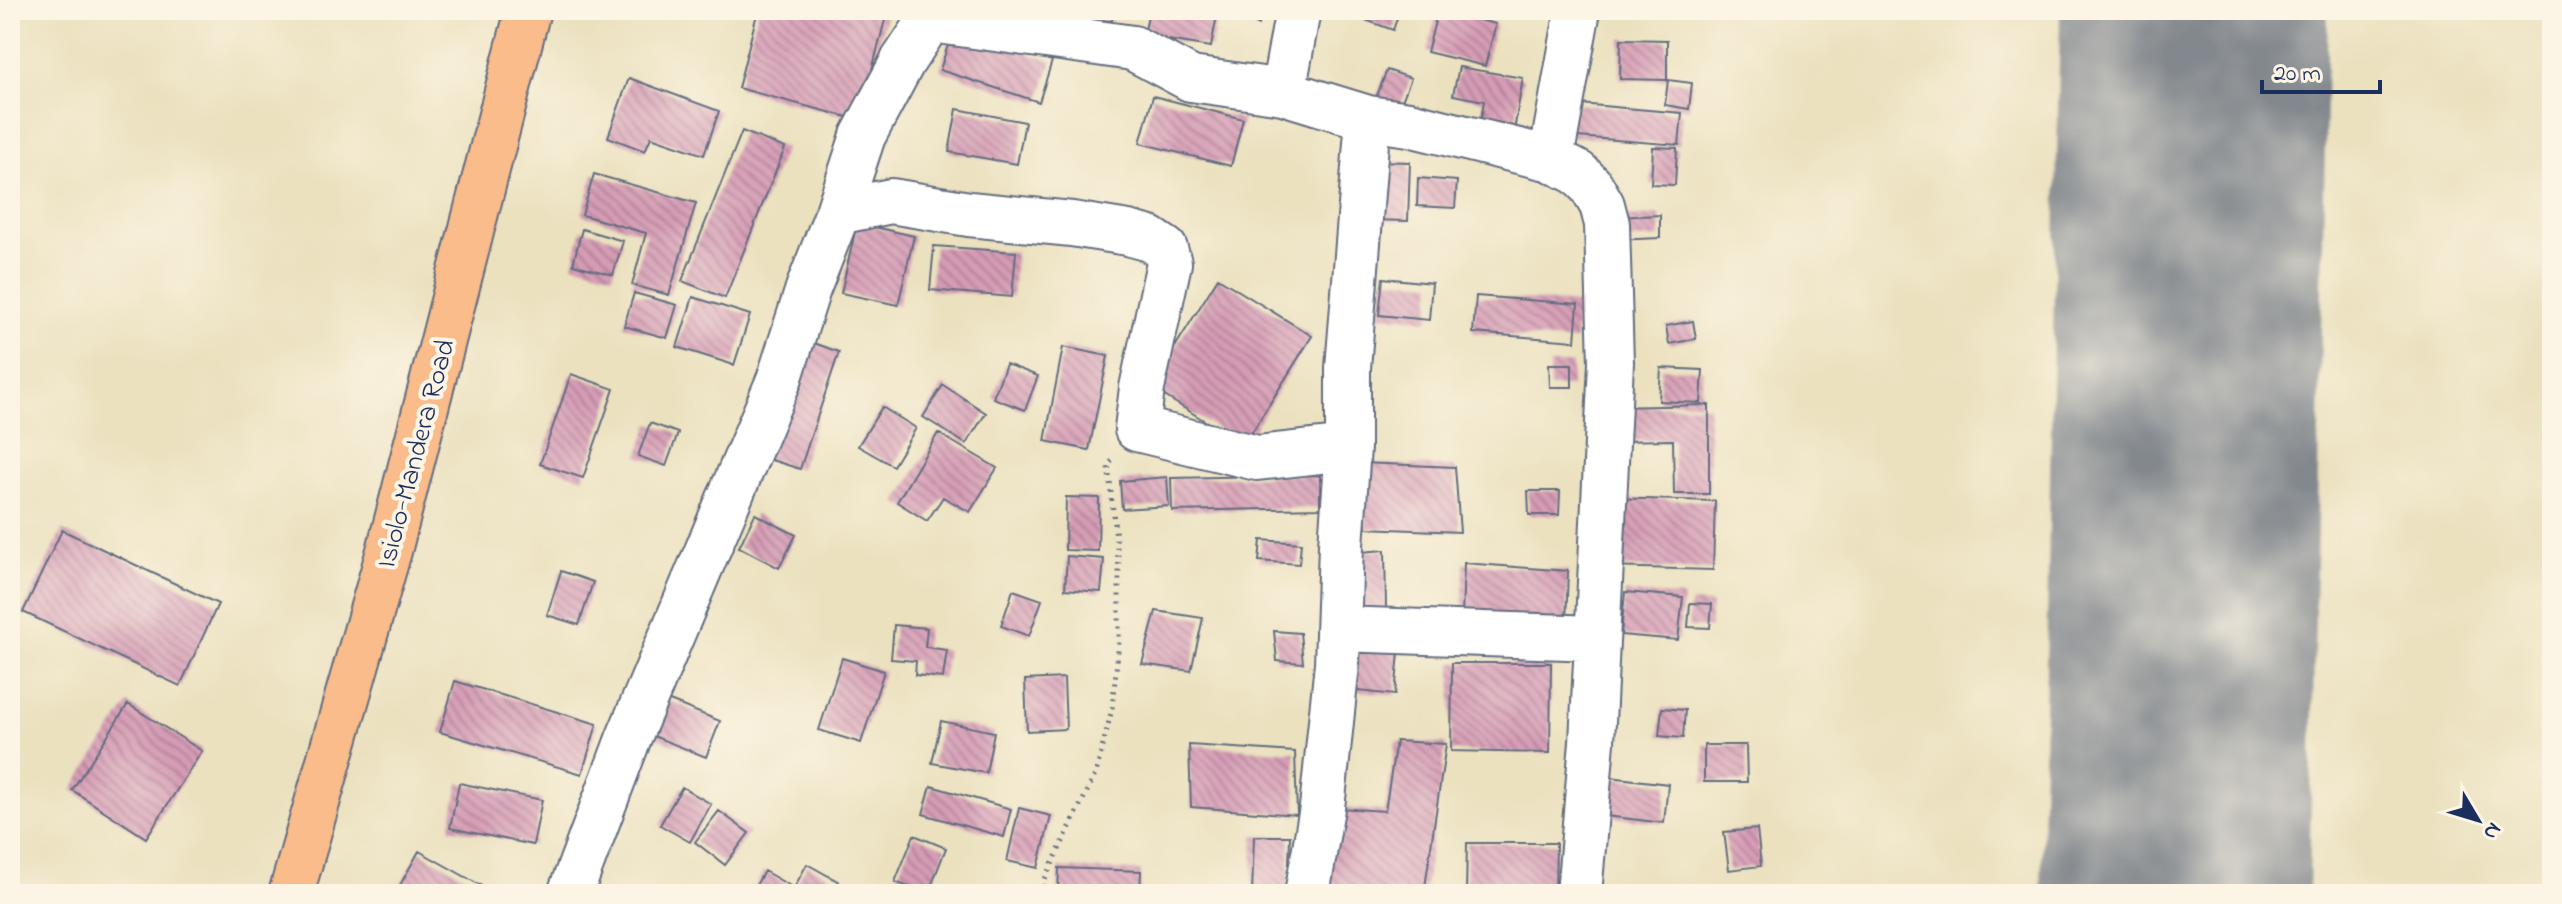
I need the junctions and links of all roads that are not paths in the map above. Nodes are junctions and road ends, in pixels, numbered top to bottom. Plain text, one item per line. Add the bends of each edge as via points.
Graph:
1 (528, 10) edge
2 (1298, 10) edge
3 (1578, 10) edge
4 (934, 15) edge
5 (1283, 92) junction
6 (1368, 118) junction
7 (1551, 159) junction
8 (838, 212) junction
9 (1348, 448) junction
10 (1339, 629) junction
11 (1597, 638) junction
12 (291, 894) edge
13 (570, 894) edge
14 (1307, 894) edge
15 (1579, 894) edge

1 - 12 highway, Isiolo-Mandera Road via 389,551
2 - 5 street
3 - 7 street
4 - 5 street via 1133,48 1191,79
4 - 8 street via 863,136
5 - 6 street
6 - 7 street
6 - 9 street via 1348,368
7 - 11 street via 1591,186 1607,224 1611,363
8 - 9 street via 891,201 1150,239 1165,249 1169,263 1137,429 1257,458
8 - 13 street via 779,380 629,737
9 - 10 street
10 - 11 street
10 - 14 street via 1322,808
11 - 15 street

